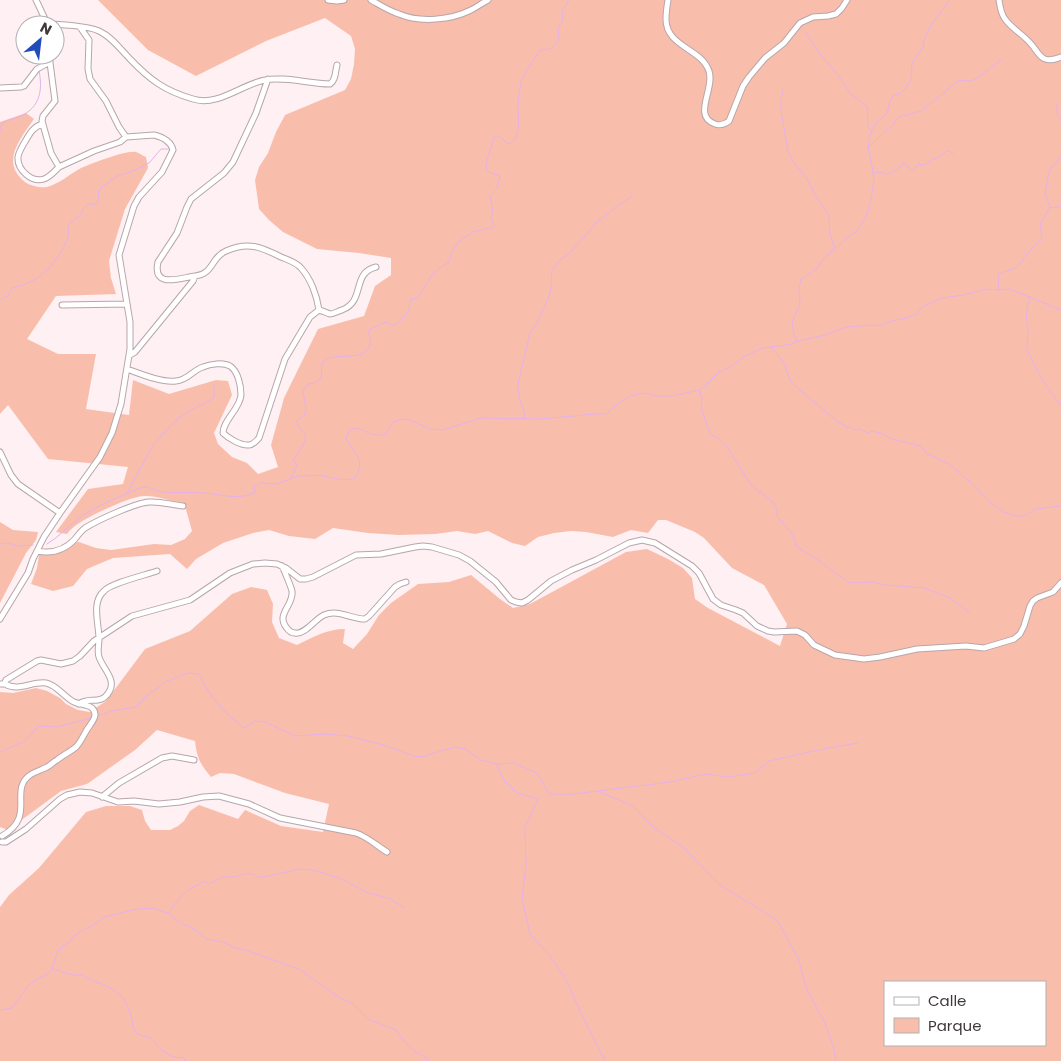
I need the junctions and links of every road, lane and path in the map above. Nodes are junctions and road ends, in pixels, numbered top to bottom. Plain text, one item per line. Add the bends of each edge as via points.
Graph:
1 (36, 0) edge
2 (328, 0) edge
3 (344, 0) edge
4 (372, 0) edge
5 (488, 0) edge
6 (668, 0) edge
7 (846, 0) edge
8 (1000, 0) edge
9 (42, 15) edge
10 (65, 26) edge
11 (80, 27) junction
12 (1061, 57) edge
13 (44, 65) edge
14 (50, 65) edge
15 (337, 65) dead end
16 (268, 79) junction
17 (0, 88) edge
18 (42, 124) junction
19 (126, 137) junction
20 (60, 167) junction
21 (376, 266) dead end
22 (194, 276) junction
23 (127, 304) junction
24 (62, 305) dead end
25 (320, 310) junction
26 (130, 355) junction
27 (127, 369) junction
28 (0, 452) edge
29 (183, 506) dead end
30 (60, 513) junction
31 (37, 551) junction
32 (282, 566) junction
33 (157, 571) dead end
34 (406, 582) dead end
35 (1061, 583) edge
36 (0, 619) edge
37 (99, 637) junction
38 (2, 681) edge
39 (79, 704) junction
40 (194, 760) dead end
41 (102, 797) junction
42 (1, 840) edge
43 (387, 852) dead end

1 - 9 street
2 - 3 street
4 - 5 street via 399,14 429,19 465,13
6 - 7 street via 666,21 669,33 702,58 708,69 711,81 704,111 708,120 718,125 727,124 749,77 800,23 813,17 836,14
8 - 12 street via 1005,19 1041,56 1052,60
10 - 11 street
11 - 16 street via 104,34 154,82 193,99 223,97
11 - 19 street via 89,44 90,79
13 - 17 street via 37,69 24,86
14 - 18 street via 55,101 43,116
15 - 16 street via 330,84
16 - 22 street via 233,162 191,199 177,233 158,262 158,273 164,279
18 - 20 street via 53,158
18 - 20 street via 24,143 18,158 19,166 28,176 40,180
19 - 20 street
19 - 23 street via 158,136 171,144 173,150 162,172 139,197 132,211 119,255
21 - 25 street via 364,274 350,306 329,314
22 - 25 street via 207,272 224,252 248,246 259,247 301,267
22 - 26 street
23 - 24 street
23 - 26 street
25 - 27 street via 310,317 285,359 259,438 252,444 241,443 223,433 241,394 237,376 229,366 206,365 189,377 174,382
26 - 27 street
27 - 30 street via 118,418 109,441
28 - 30 street via 18,484
29 - 31 street via 143,502 84,529 60,550
30 - 31 street
31 - 36 street
32 - 34 street via 292,591 283,621 286,628 295,634 329,614 365,619 395,587
32 - 35 street via 306,580 356,555 432,547 470,561 496,582 511,600 522,603 551,581 628,543 642,540 655,543 692,566 699,572 713,599 743,613 757,626 774,632 802,632 814,645 835,655 864,659 916,649 984,648 1014,639 1024,626 1033,601 1052,592
32 - 37 street via 253,564 190,600 132,616
33 - 37 street via 110,586 101,593 97,605
37 - 38 street via 73,661 61,664 37,661
37 - 39 street via 99,657 112,688 103,699
38 - 39 street via 13,687 46,683
39 - 42 street via 94,710 94,721 75,748 27,778 22,786 18,821
40 - 41 street via 172,756 162,758
41 - 42 street via 87,792 67,795 6,842
41 - 43 street via 118,802 159,804 211,796 226,797 280,818 356,833

